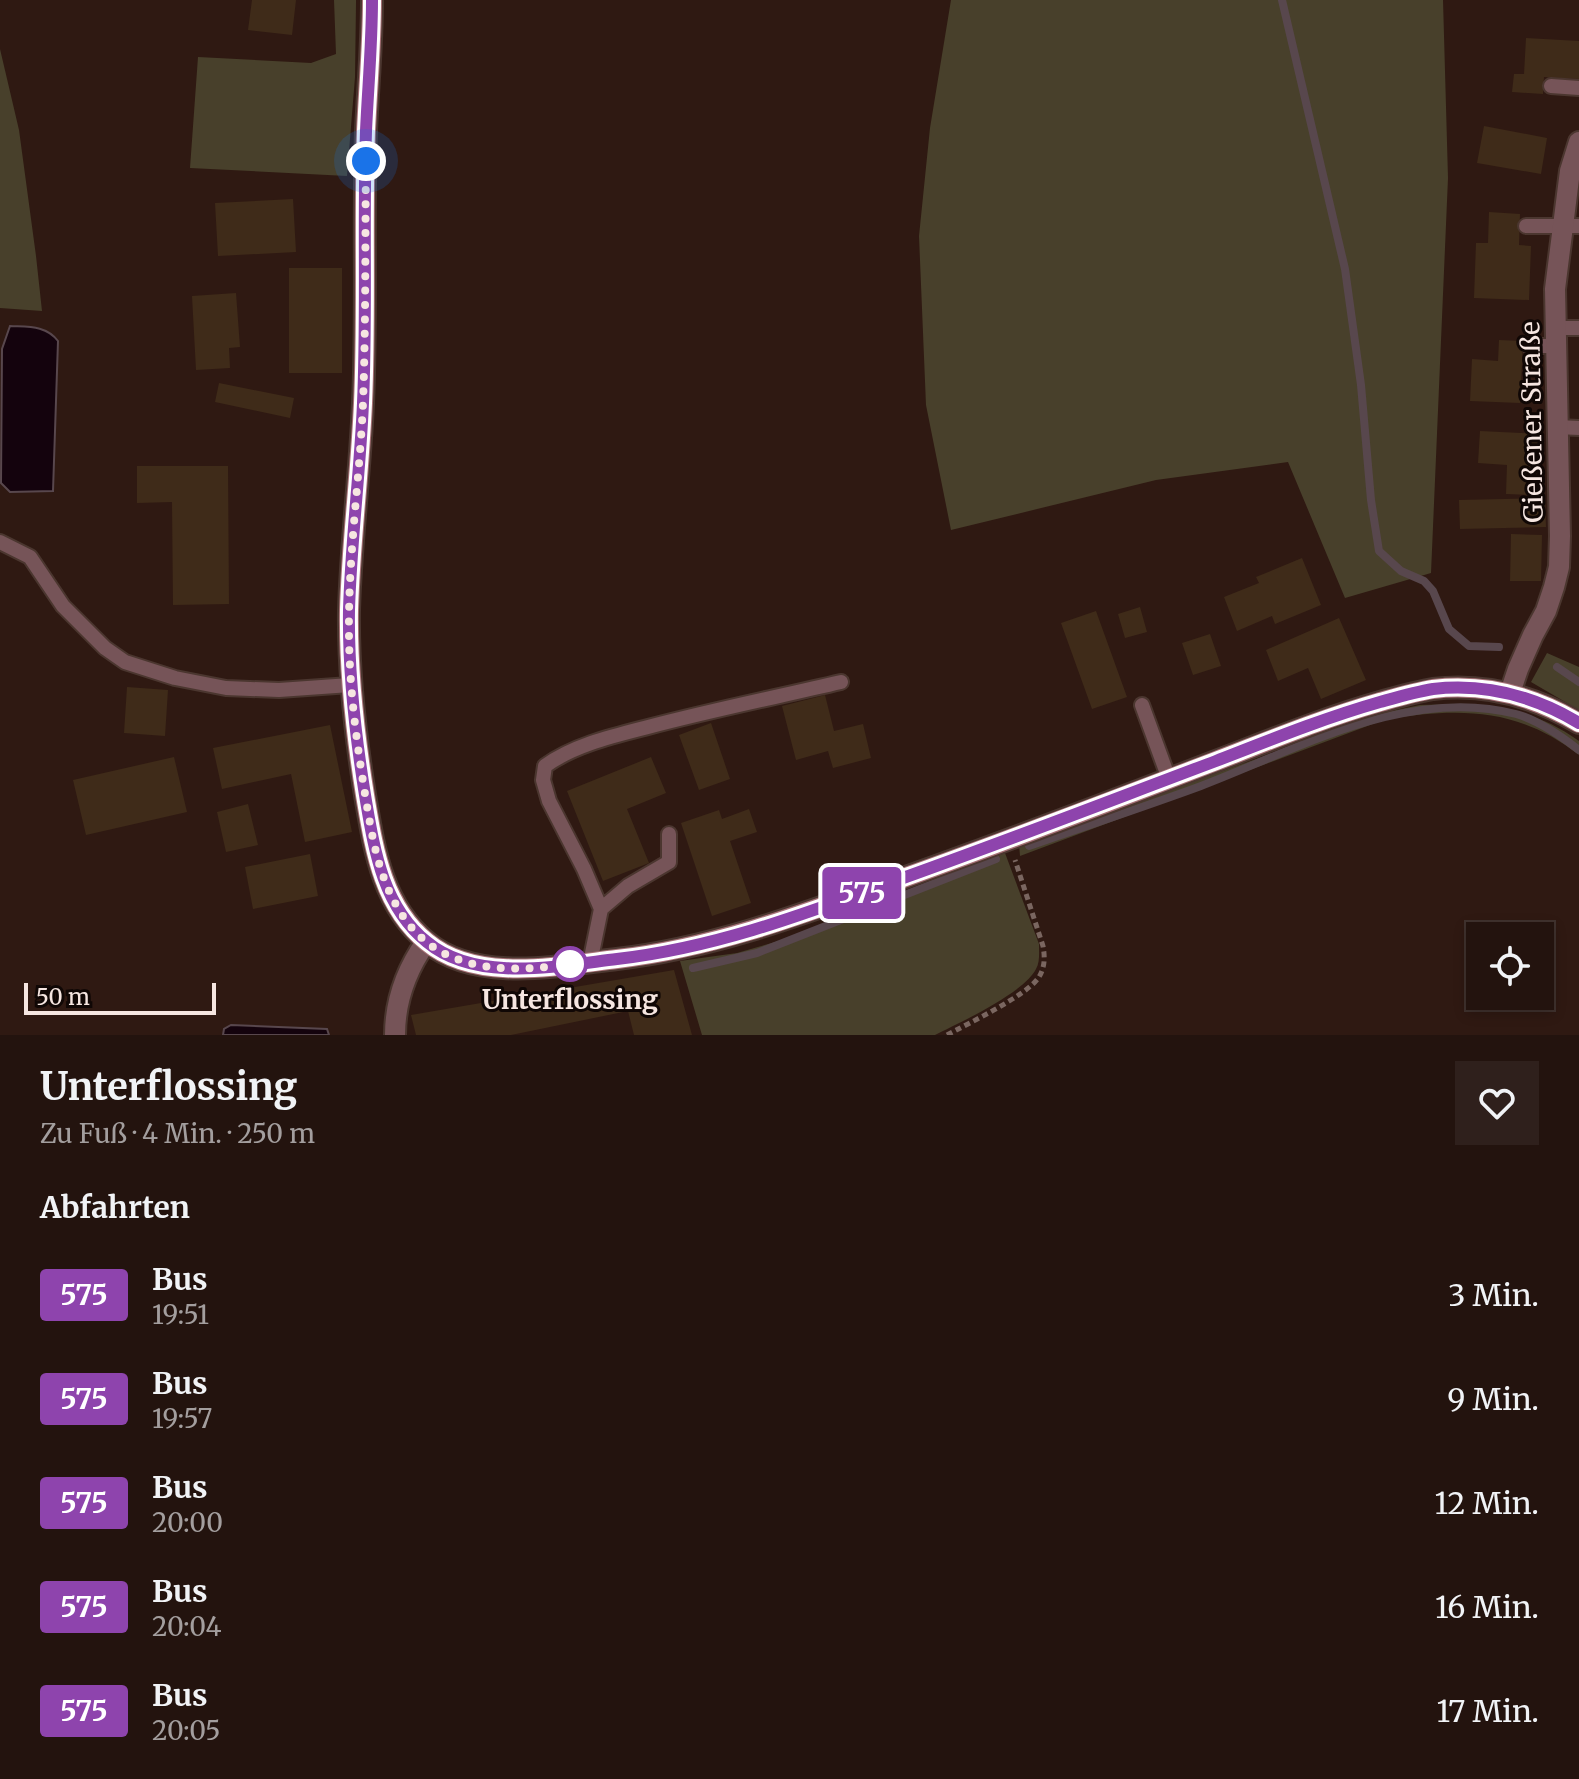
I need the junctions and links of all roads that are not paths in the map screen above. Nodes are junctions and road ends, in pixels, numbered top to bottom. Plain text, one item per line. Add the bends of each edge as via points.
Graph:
1 (372, 0) edge
2 (1551, 86) dead end
3 (1579, 88) edge
4 (1579, 142) edge
5 (1526, 226) dead end
6 (1570, 226) edge
7 (1579, 328) edge
8 (1555, 337) junction
9 (1529, 346) dead end
10 (1557, 427) junction
11 (1579, 428) edge
12 (0, 542) edge
13 (841, 682) dead end
14 (350, 685) junction
15 (1510, 693) junction
16 (1142, 705) dead end
17 (1579, 723) edge
18 (1169, 779) junction
19 (669, 834) dead end
20 (601, 909) junction
21 (426, 942) junction
22 (590, 963) junction
23 (395, 1035) edge

1 - 14 main road via 363,405 351,559
2 - 3 lane
4 - 6 street, Gießener Straße via 1570,171
5 - 6 lane
6 - 8 street, Gießener Straße via 1555,289
7 - 8 lane
8 - 9 lane
8 - 10 street, Gießener Straße
10 - 11 lane
10 - 15 street, Gießener Straße via 1559,567
12 - 14 lane via 30,557 63,606 125,662 226,688
13 - 20 lane via 603,739 545,766 549,801
14 - 21 main road via 380,870 400,911
15 - 17 main road
15 - 18 main road via 1461,688 1405,695 1342,713
16 - 18 lane
18 - 22 main road via 780,923
19 - 20 lane via 669,862
20 - 22 lane
21 - 22 main road via 457,960 490,967
21 - 23 street via 408,971

